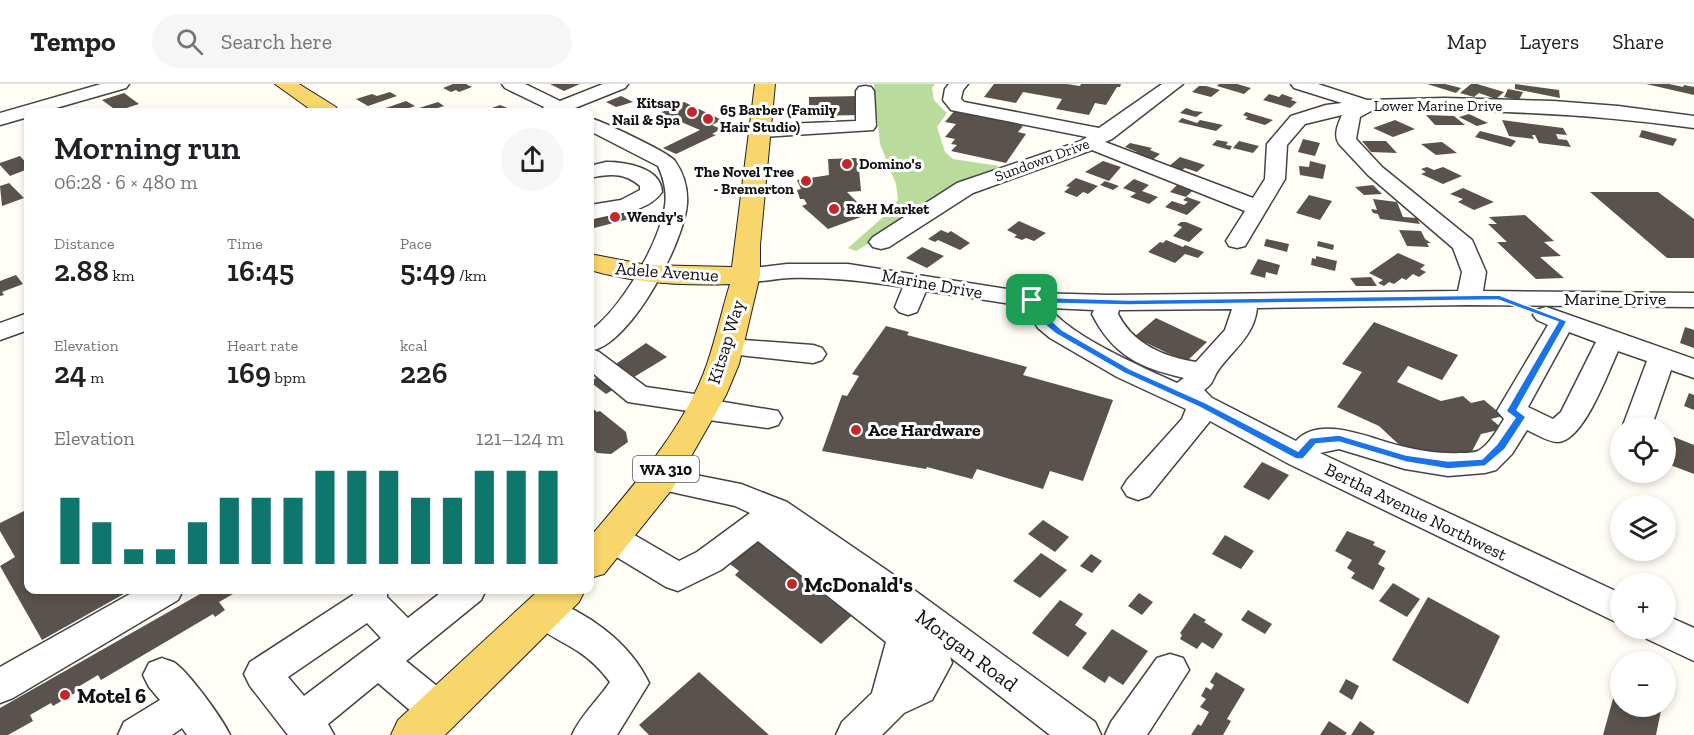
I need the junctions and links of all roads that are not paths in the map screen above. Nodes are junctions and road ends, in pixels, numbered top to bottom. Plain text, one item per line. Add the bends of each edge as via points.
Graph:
1 (120, 84) edge
2 (285, 84) edge
3 (511, 84) edge
4 (619, 84) edge
5 (765, 84) edge
6 (959, 84) edge
7 (1174, 84) edge
8 (1300, 84) edge
9 (90, 88) edge
10 (865, 91) dead end
11 (1367, 106) junction
12 (63, 107) edge
13 (322, 108) edge
14 (554, 108) edge
15 (566, 108) edge
16 (24, 114) edge
17 (0, 119) edge
18 (1694, 122) edge
19 (594, 126) edge
20 (761, 131) junction
21 (1098, 139) junction
22 (594, 171) edge
23 (1257, 208) junction
24 (594, 210) edge
25 (1237, 241) dead end
26 (881, 242) dead end
27 (594, 264) edge
28 (648, 273) junction
29 (746, 274) junction
30 (917, 281) junction
31 (1469, 298) junction
32 (1499, 298) junction
33 (1032, 300) junction
34 (1694, 300) edge
35 (1119, 303) junction
36 (908, 307) dead end
37 (1244, 310) junction
38 (1563, 321) junction
39 (1611, 339) junction
40 (729, 347) junction
41 (594, 350) edge
42 (813, 354) dead end
43 (594, 357) edge
44 (1662, 358) junction
45 (1694, 369) edge
46 (1202, 372) junction
47 (1110, 379) dead end
48 (703, 406) junction
49 (1199, 414) junction
50 (1521, 417) junction
51 (1640, 417) edge
52 (768, 418) dead end
53 (1300, 456) junction
54 (660, 479) junction
55 (1138, 488) dead end
56 (767, 518) junction
57 (601, 550) edge
58 (159, 594) edge
59 (464, 594) edge
60 (370, 596) edge
61 (554, 601) edge
62 (1610, 604) edge
63 (1676, 636) edge
64 (1694, 645) edge
65 (393, 651) junction
66 (1170, 670) dead end
67 (162, 675) dead end
68 (0, 686) edge
69 (187, 704) junction
70 (427, 723) edge
71 (307, 729) edge
72 (138, 735) edge
73 (210, 735) edge
74 (592, 735) edge
75 (856, 735) edge
76 (1081, 735) edge
77 (1125, 735) edge

1 - 9 street
2 - 13 main road
3 - 14 street
4 - 15 street
5 - 20 main road, Kitsap Way / WA 310
6 - 21 street via 952,100 958,106 1052,123
7 - 21 street, Sundown Drive
8 - 11 street
9 - 12 street
10 - 20 street via 867,136 819,137 806,128
11 - 18 street, Lower Marine Drive via 1553,107
11 - 23 street via 1326,111 1298,120 1277,144 1275,178
11 - 31 street, Lower Marine Drive via 1352,114 1346,140 1375,171 1464,245 1474,272
16 - 17 street
19 - 28 street via 666,162 672,171 675,210 669,232
20 - 29 main road, Kitsap Way / WA 310
21 - 23 street
21 - 26 street, Sundown Drive via 965,188
22 - 24 street via 610,168 633,172 651,184 646,198
23 - 25 street
27 - 28 main road, Adele Avenue
28 - 29 main road, Adele Avenue via 706,278
28 - 41 street via 634,300
29 - 30 street, Marine Drive via 848,271
29 - 40 main road, Kitsap Way / WA 310
30 - 33 street, Marine Drive
30 - 36 street
31 - 32 street, Marine Drive
31 - 37 street, Marine Drive
32 - 34 street, Marine Drive
32 - 38 street
33 - 35 street, Marine Drive
33 - 49 street, Bertha Avenue Northwest via 1059,332
35 - 37 street, Marine Drive via 1151,318
35 - 46 street via 1105,314 1121,341 1155,361
37 - 46 street via 1232,338
38 - 39 street
38 - 50 street via 1511,411
39 - 44 street
39 - 50 street via 1572,418 1557,432
40 - 42 street
40 - 48 main road, Kitsap Way / WA 310
43 - 48 street via 638,395
44 - 45 street
44 - 51 street
46 - 49 street via 1202,379 1187,389
47 - 49 street
48 - 52 street
48 - 54 main road, Kitsap Way / WA 310
49 - 53 street, Bertha Avenue Northwest
49 - 55 street
50 - 53 street via 1501,447 1485,462 1448,465 1339,439 1313,441
53 - 62 street, Bertha Avenue Northwest
54 - 56 street, Morgan Road via 741,496
54 - 57 main road, Kitsap Way / WA 310
56 - 57 street via 708,561 678,577
56 - 75 street via 934,663 923,686 891,700
56 - 76 street, Morgan Road via 876,581
58 - 68 street
59 - 65 street
60 - 65 street
60 - 71 street via 263,674
61 - 70 main road
61 - 74 street via 625,670 630,683
63 - 64 street
65 - 70 street
65 - 71 street
66 - 77 street
67 - 69 street
69 - 72 street
69 - 73 street

